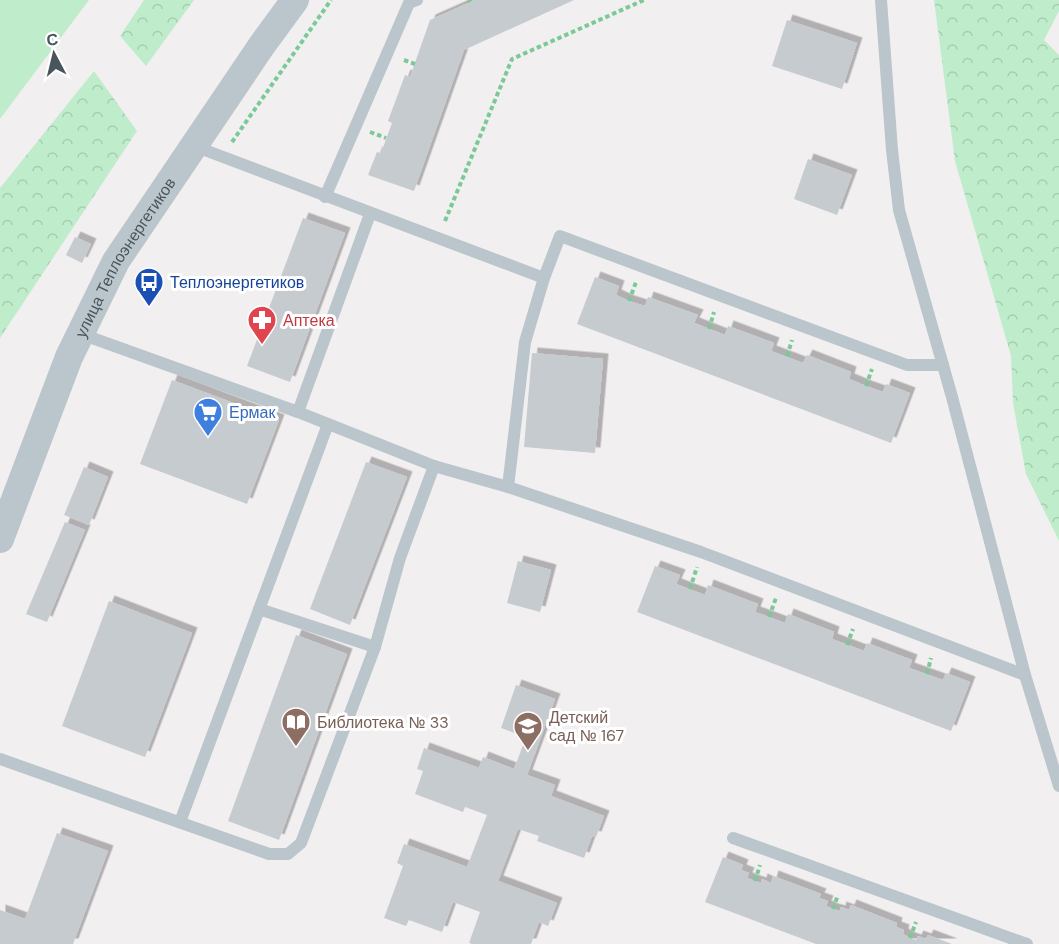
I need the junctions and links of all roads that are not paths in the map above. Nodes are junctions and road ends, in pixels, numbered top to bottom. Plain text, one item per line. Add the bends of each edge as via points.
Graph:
1 (295, 0) edge
2 (417, 0) edge
3 (881, 0) edge
4 (194, 146) junction
5 (325, 197) junction
6 (370, 214) junction
7 (544, 278) junction
8 (81, 334) junction
9 (943, 365) junction
10 (298, 412) junction
11 (328, 424) junction
12 (434, 466) junction
13 (508, 487) junction
14 (0, 539) edge
15 (260, 609) junction
16 (375, 647) junction
17 (1025, 675) junction
18 (0, 759) edge
19 (1059, 786) edge
20 (180, 822) junction
21 (733, 838) dead end
22 (1027, 944) edge

1 - 4 street, улица Теплоэнергетиков
2 - 5 lane via 409,3
3 - 9 lane via 899,210
4 - 5 lane
4 - 8 street, улица Теплоэнергетиков via 116,261
5 - 6 lane
6 - 7 lane
6 - 10 lane
7 - 9 lane via 560,236 907,365
7 - 13 lane via 525,342
8 - 10 lane
8 - 14 street, улица Теплоэнергетиков
9 - 17 lane
10 - 11 lane
11 - 12 lane
11 - 15 lane
12 - 13 lane
12 - 16 lane via 400,558
13 - 17 lane via 701,552
15 - 16 lane
15 - 20 lane
16 - 20 lane via 301,843 288,854 269,854
17 - 19 lane
18 - 20 lane
21 - 22 lane

